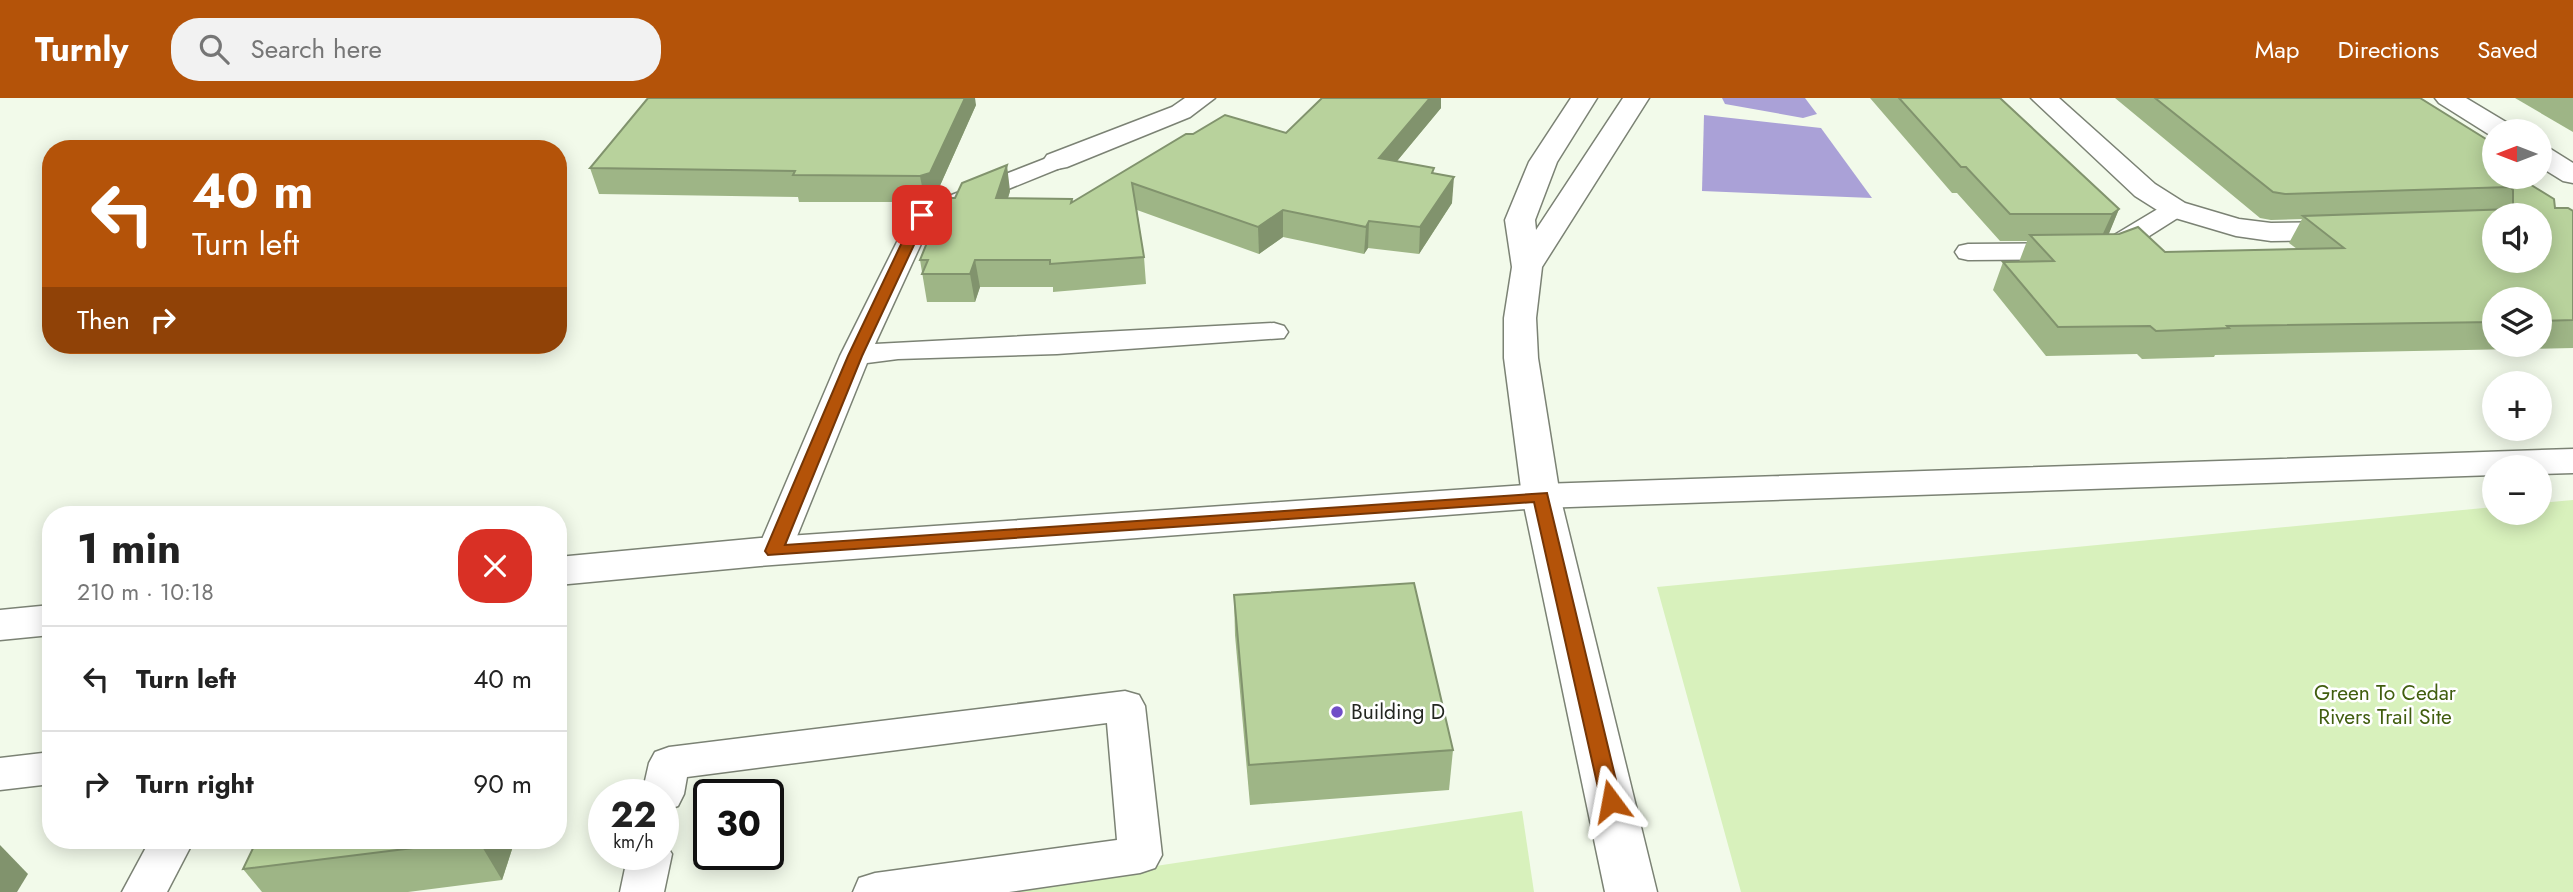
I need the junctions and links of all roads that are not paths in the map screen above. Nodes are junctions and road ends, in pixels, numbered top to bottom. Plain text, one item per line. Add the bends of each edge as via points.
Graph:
1 (1202, 98) edge
2 (1584, 98) edge
3 (1636, 98) edge
4 (2044, 98) edge
5 (2448, 98) edge
6 (2482, 119) edge
7 (1057, 161) joint
8 (2552, 163) edge
9 (2573, 175) edge
10 (2186, 212) junction
11 (2372, 230) edge
12 (1968, 252) dead end
13 (1527, 267) junction
14 (1274, 332) dead end
15 (855, 356) junction
16 (2573, 461) edge
17 (1541, 496) junction
18 (774, 551) junction
19 (567, 570) edge
20 (42, 621) edge
21 (0, 625) edge
22 (42, 769) edge
23 (0, 774) edge
24 (666, 779) edge
25 (167, 849) edge
26 (647, 870) edge
27 (144, 892) edge
28 (642, 892) edge
29 (875, 892) edge
30 (1631, 892) edge

1 - 7 street via 1181,112
2 - 13 street via 1544,162 1520,220
3 - 13 street
4 - 10 street via 2145,190
5 - 6 street
7 - 15 lane via 922,215
8 - 9 street
10 - 11 street via 2271,232
10 - 12 lane via 2107,251
13 - 17 street via 1520,318 1521,358
14 - 15 lane via 898,350
15 - 18 lane
16 - 17 street
17 - 18 street
17 - 30 street
18 - 19 street
20 - 21 street
22 - 23 lane
24 - 29 lane via 670,763 1125,706 1140,855
25 - 27 lane
26 - 28 lane

